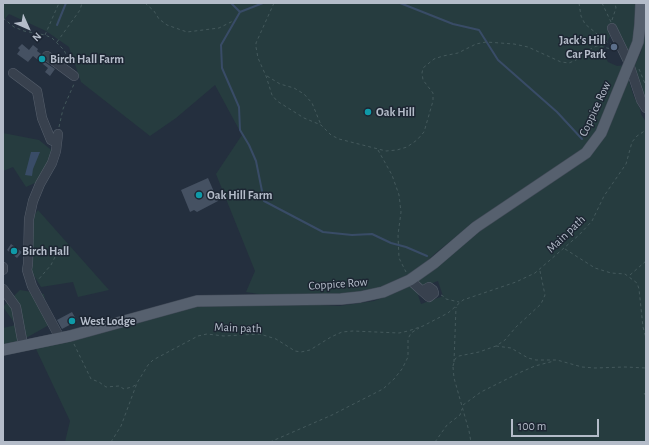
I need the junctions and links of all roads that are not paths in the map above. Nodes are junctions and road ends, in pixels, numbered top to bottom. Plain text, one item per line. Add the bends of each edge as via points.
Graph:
1 (641, 3) edge
2 (612, 25) road end
3 (47, 56) dead end
4 (629, 64) junction
5 (13, 73) dead end
6 (74, 76) dead end
7 (646, 108) edge
8 (3, 267) edge
9 (3, 270) edge
10 (410, 280) junction
11 (3, 289) edge
12 (434, 293) road end
13 (65, 337) junction
14 (23, 345) junction
15 (3, 350) edge

1 - 4 main road, Coppice Row via 638,42
2 - 4 lane
3 - 6 lane
4 - 7 lane
4 - 10 main road, Coppice Row via 601,133 586,153 476,227
5 - 13 lane via 37,91 42,118 51,140 58,138 52,163 33,201 29,219 27,270 32,286
8 - 9 lane
10 - 12 lane via 422,291 429,287
10 - 13 main road, Coppice Row via 383,292 341,299 197,301
11 - 14 lane via 16,308
13 - 14 main road, Coppice Row
14 - 15 main road, Coppice Row

